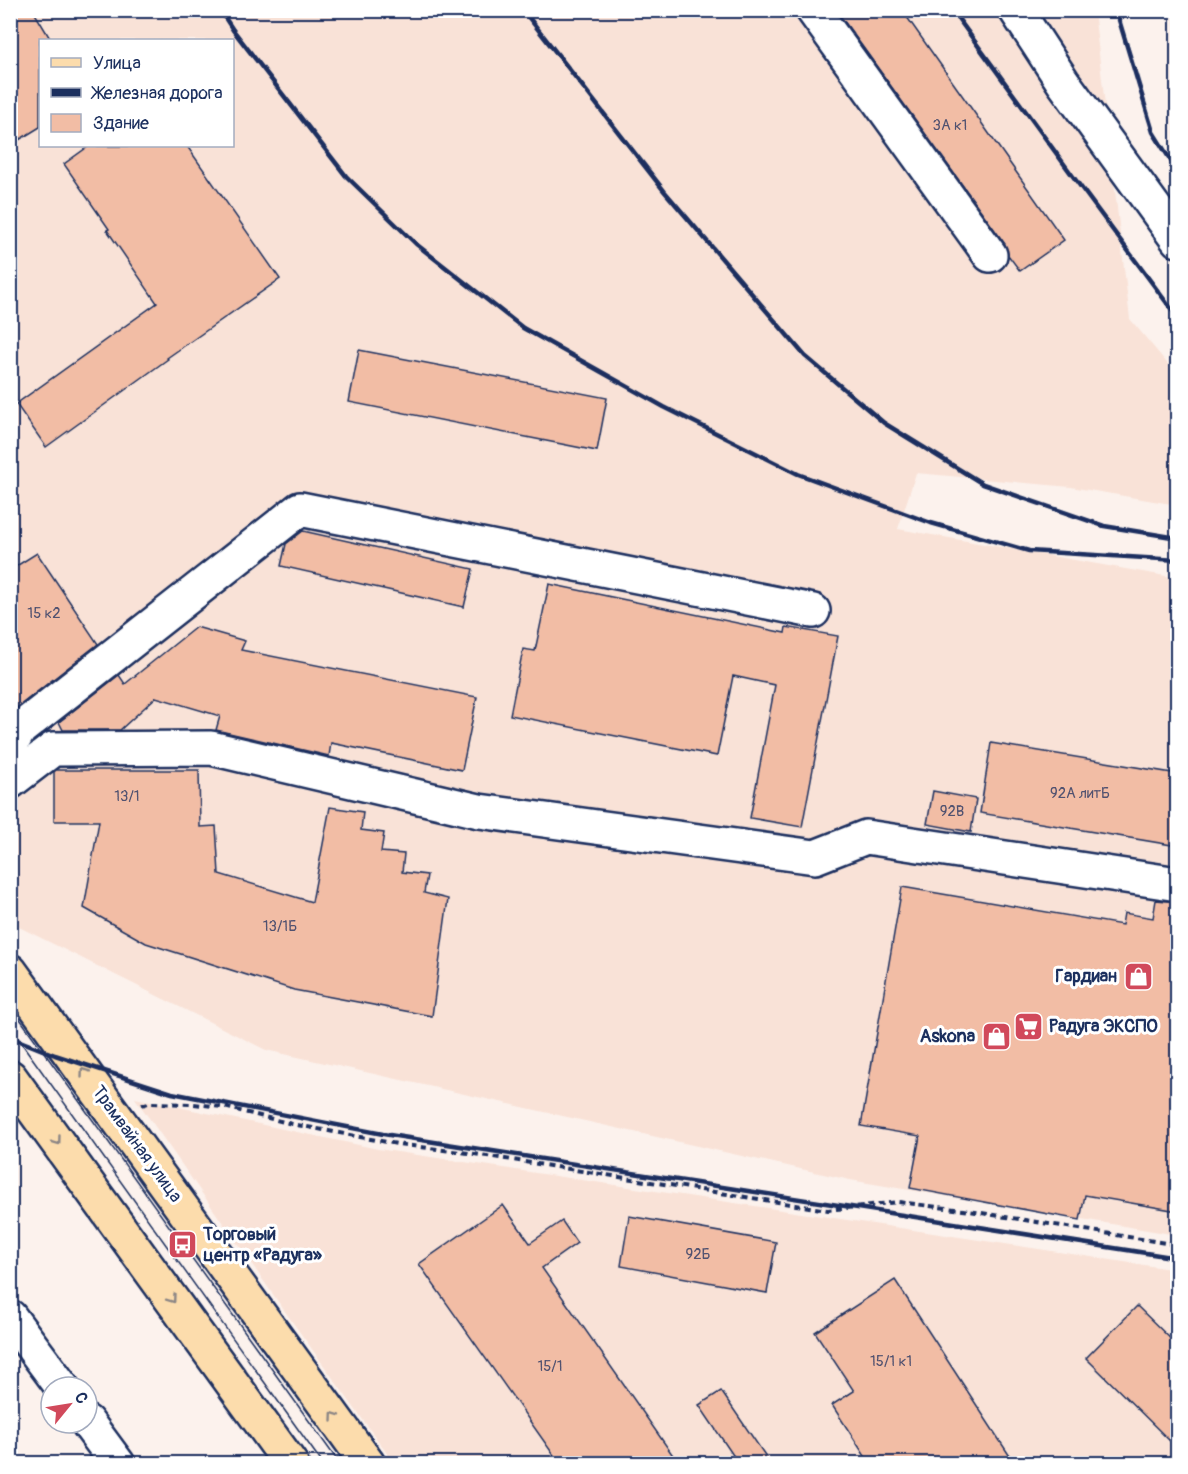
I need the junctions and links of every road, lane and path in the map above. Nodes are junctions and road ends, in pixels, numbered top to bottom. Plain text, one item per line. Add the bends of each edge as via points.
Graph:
1 (813, 10) edge
2 (1016, 10) edge
3 (1178, 240) edge
4 (990, 255) dead end
5 (813, 612) dead end
6 (10, 746) edge
7 (10, 782) edge
8 (1178, 884) edge
9 (10, 971) edge
10 (10, 1077) edge
11 (116, 1116) junction
12 (1178, 1245) edge
13 (10, 1317) edge
14 (53, 1375) edge
15 (97, 1435) edge
16 (118, 1464) edge
17 (291, 1464) edge
18 (369, 1464) edge

1 - 4 lane
2 - 3 lane via 1063,82
5 - 6 lane via 300,509 20,729
7 - 8 lane via 53,749 211,748 479,812 815,857 866,837
11 -> 9 main road, Трамвайная улица
10 -> 17 main road
11 - 12 path via 148,1103 224,1107 396,1144 828,1210 898,1202
18 -> 11 main road, Трамвайная улица
13 - 14 lane
15 - 16 lane

